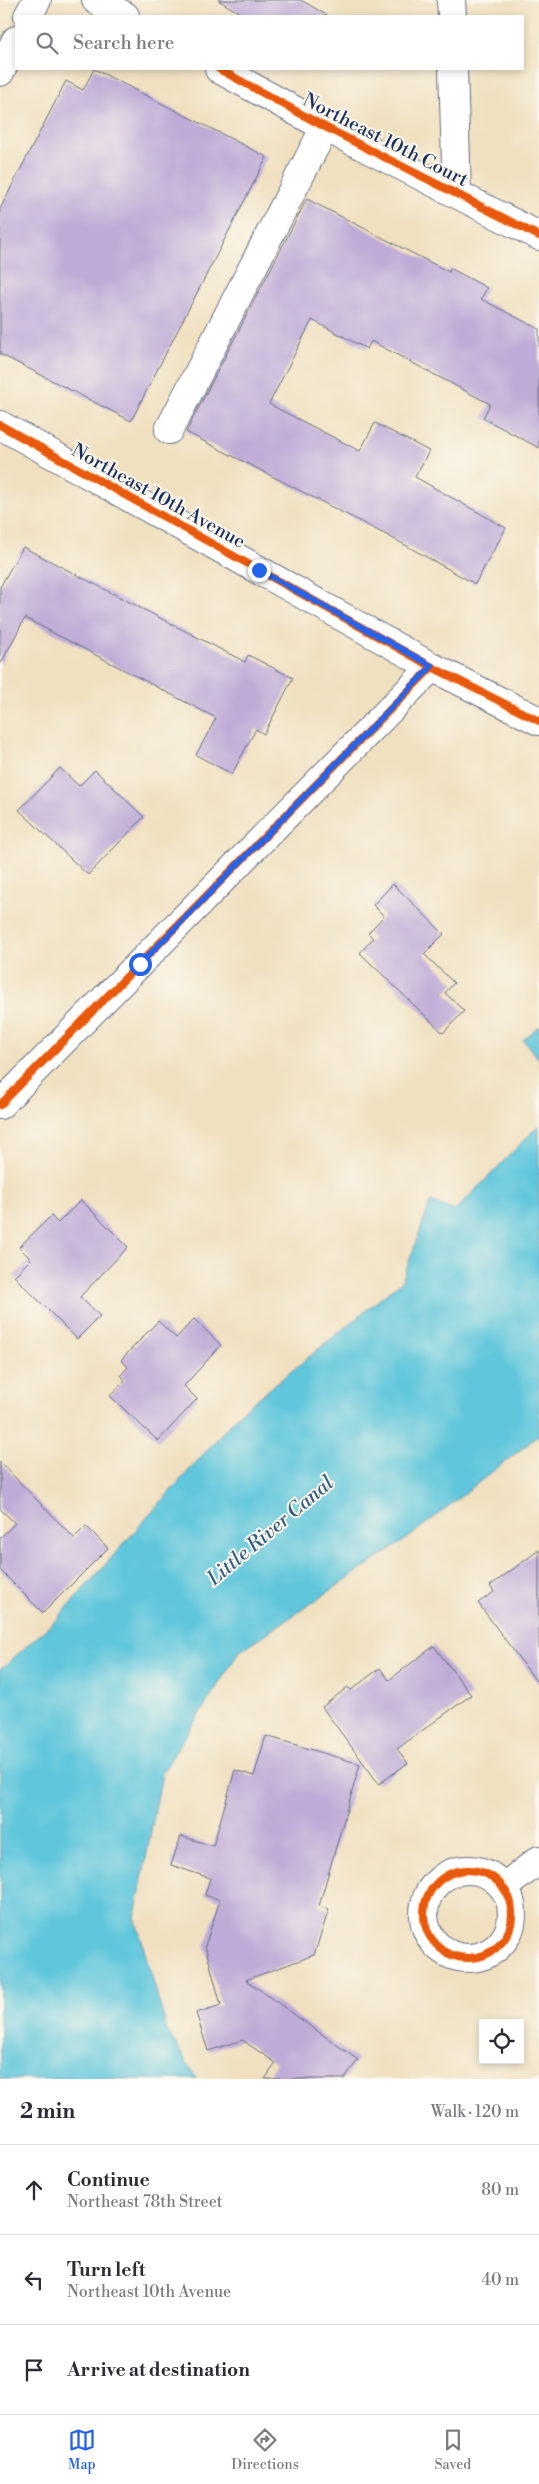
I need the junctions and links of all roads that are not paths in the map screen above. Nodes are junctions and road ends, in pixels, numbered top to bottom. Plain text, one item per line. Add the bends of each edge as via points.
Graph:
1 (37, 0) edge
2 (96, 0) edge
3 (451, 0) edge
4 (29, 15) edge
5 (124, 15) edge
6 (452, 15) edge
7 (15, 42) edge
8 (221, 70) edge
9 (453, 70) edge
10 (0, 72) edge
11 (325, 127) junction
12 (457, 194) junction
13 (539, 236) edge
14 (0, 425) edge
15 (169, 430) dead end
16 (432, 666) junction
17 (539, 721) edge
18 (0, 1105) edge
19 (539, 1860) edge
20 (504, 1887) dead end

1 - 4 street
2 - 5 street
3 - 6 street
7 - 10 street
8 - 11 street, Northeast 10th Court
9 - 12 street
11 - 12 street, Northeast 10th Court
11 - 15 street
12 - 13 street, Northeast 10th Court
14 - 16 street, Northeast 10th Avenue
16 - 17 street, Northeast 10th Avenue
16 - 18 street
19 - 20 street

